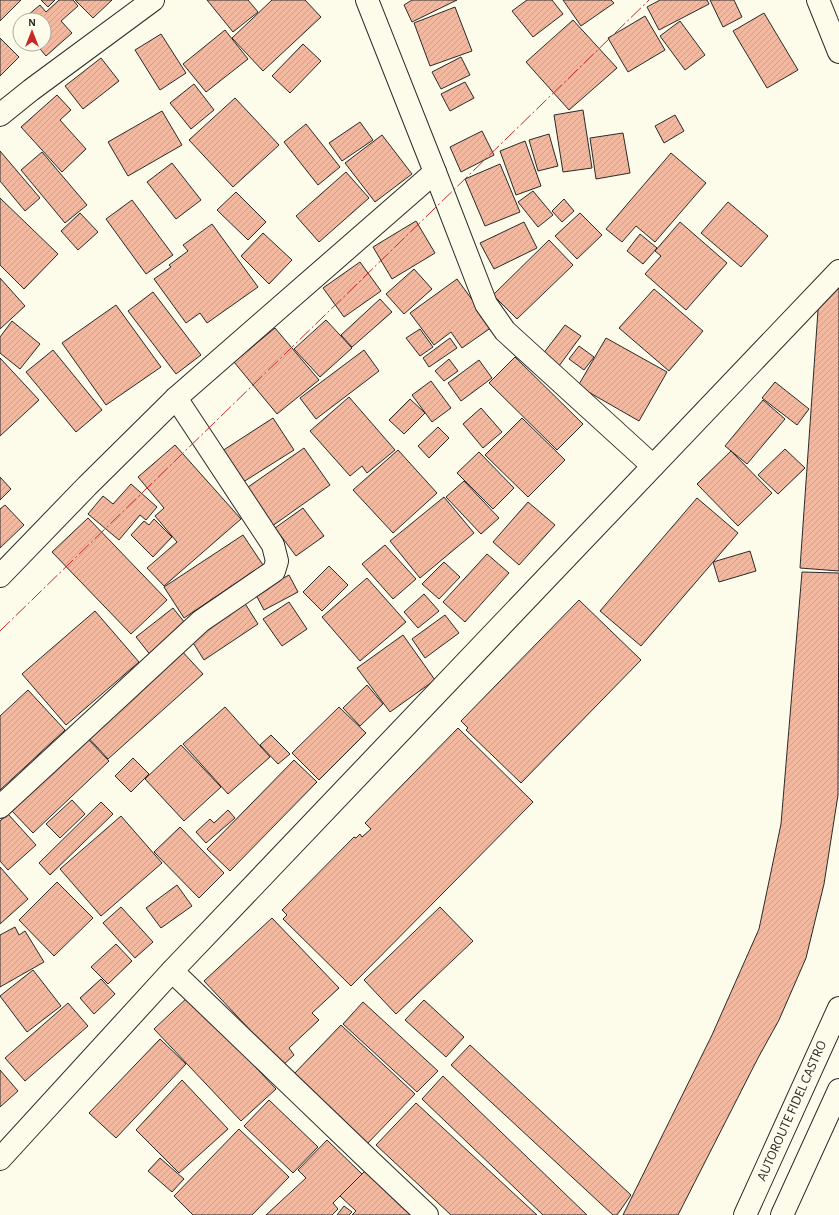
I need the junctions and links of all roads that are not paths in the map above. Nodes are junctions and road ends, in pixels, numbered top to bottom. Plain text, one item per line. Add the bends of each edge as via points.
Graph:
1 (153, 0) edge
2 (367, 0) edge
3 (818, 0) edge
4 (839, 52) edge
5 (0, 116) edge
6 (436, 172) junction
7 (839, 272) edge
8 (176, 398) junction
9 (653, 466) junction
10 (0, 576) edge
11 (0, 807) edge
12 (172, 971) junction
13 (839, 1008) edge
14 (839, 1090) edge
15 (0, 1160) edge
16 (427, 1215) edge
17 (745, 1215) edge
18 (782, 1215) edge

1 - 5 main road
2 - 6 main road
3 - 4 main road
6 - 8 main road
6 - 9 main road via 486,304 505,331
7 - 9 main road
8 - 10 main road
8 - 11 main road via 273,546 277,561 274,570 201,621
9 - 12 main road
12 - 15 main road
12 - 16 main road
13 - 17 main road, AUTOROUTE FIDEL CASTRO
14 - 18 main road

